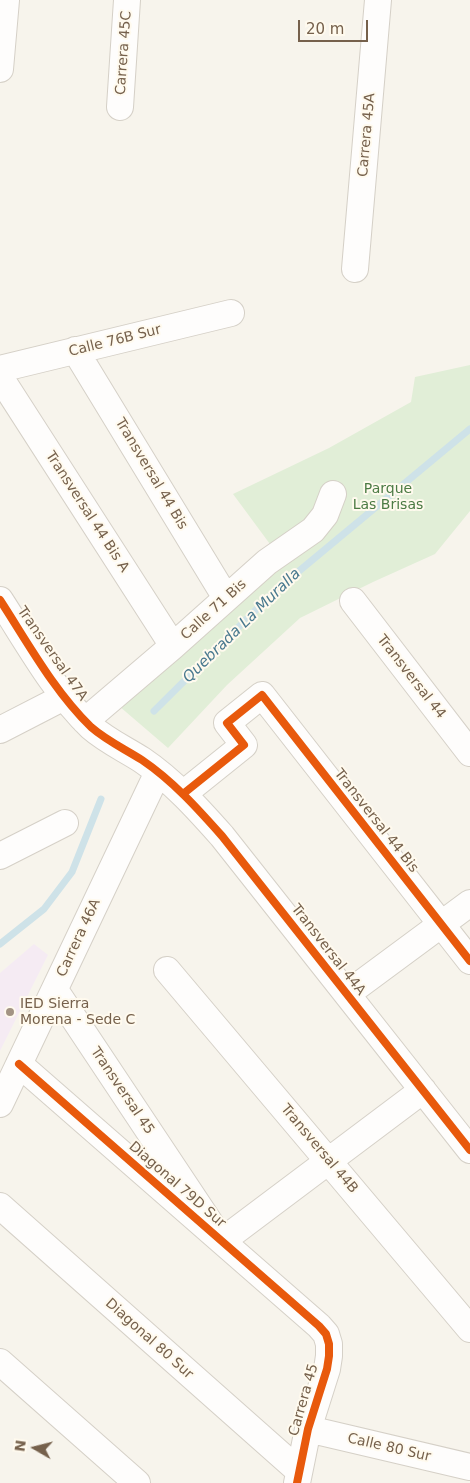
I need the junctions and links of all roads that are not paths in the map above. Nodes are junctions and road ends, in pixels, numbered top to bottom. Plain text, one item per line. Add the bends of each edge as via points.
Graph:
1 (6, 0) edge
2 (127, 0) edge
3 (378, 0) edge
4 (0, 69) edge
5 (120, 107) dead end
6 (355, 269) dead end
7 (231, 313) dead end
8 (75, 350) junction
9 (0, 368) edge
10 (0, 377) edge
11 (333, 494) dead end
12 (226, 598) junction
13 (0, 600) edge
14 (353, 601) dead end
15 (173, 646) junction
16 (64, 697) junction
17 (85, 721) junction
18 (0, 730) edge
19 (470, 753) edge
20 (158, 772) junction
21 (183, 794) junction
22 (65, 823) dead end
23 (0, 856) edge
24 (470, 903) edge
25 (441, 924) junction
26 (470, 962) edge
27 (167, 970) dead end
28 (54, 990) junction
29 (347, 994) junction
30 (19, 1064) junction
31 (423, 1090) junction
32 (0, 1104) edge
33 (470, 1150) edge
34 (329, 1161) junction
35 (0, 1206) edge
36 (222, 1241) junction
37 (319, 1326) joint
38 (470, 1329) edge
39 (0, 1362) edge
40 (308, 1429) junction
41 (470, 1467) edge
42 (298, 1477) edge
43 (138, 1483) edge

1 - 4 street
2 - 5 street, Carrera 45C
3 - 6 street, Carrera 45A
7 - 8 street, Calle 76B Sur
8 - 9 street, Calle 76B Sur
8 - 12 street, Transversal 44 Bis
10 - 15 street, Transversal 44 Bis A
11 - 12 street, Calle 71 Bis via 325,515 313,530 267,562
12 - 15 street, Calle 71 Bis
13 - 16 street, Transversal 47A
14 - 19 street, Transversal 44
15 - 17 street, Calle 71 Bis
16 - 17 street, Transversal 47A
16 - 18 street
17 - 20 street, Transversal 47A
20 - 21 street, Transversal 44A
20 - 28 street, Carrera 46A
21 - 25 street, Transversal 44 Bis via 244,745 227,723 262,696
21 - 29 street, Transversal 44A via 222,836
22 - 23 street
24 - 25 street
25 - 26 street, Transversal 44 Bis
25 - 29 street
27 - 34 street, Transversal 44B
28 - 30 street, Carrera 46A
28 - 36 street, Transversal 45
29 - 31 street, Transversal 44A
30 - 32 street, Carrera 46A
30 - 36 street, Diagonal 79D Sur
31 - 33 street, Transversal 44A
31 - 34 street
34 - 36 street
34 - 38 street, Transversal 44B
35 - 42 street, Diagonal 80 Sur
36 - 37 street, Diagonal 79D Sur
37 - 40 street, Carrera 45 via 326,1334 329,1356
39 - 43 street
40 - 41 street, Calle 80 Sur
40 - 42 street, Carrera 45

